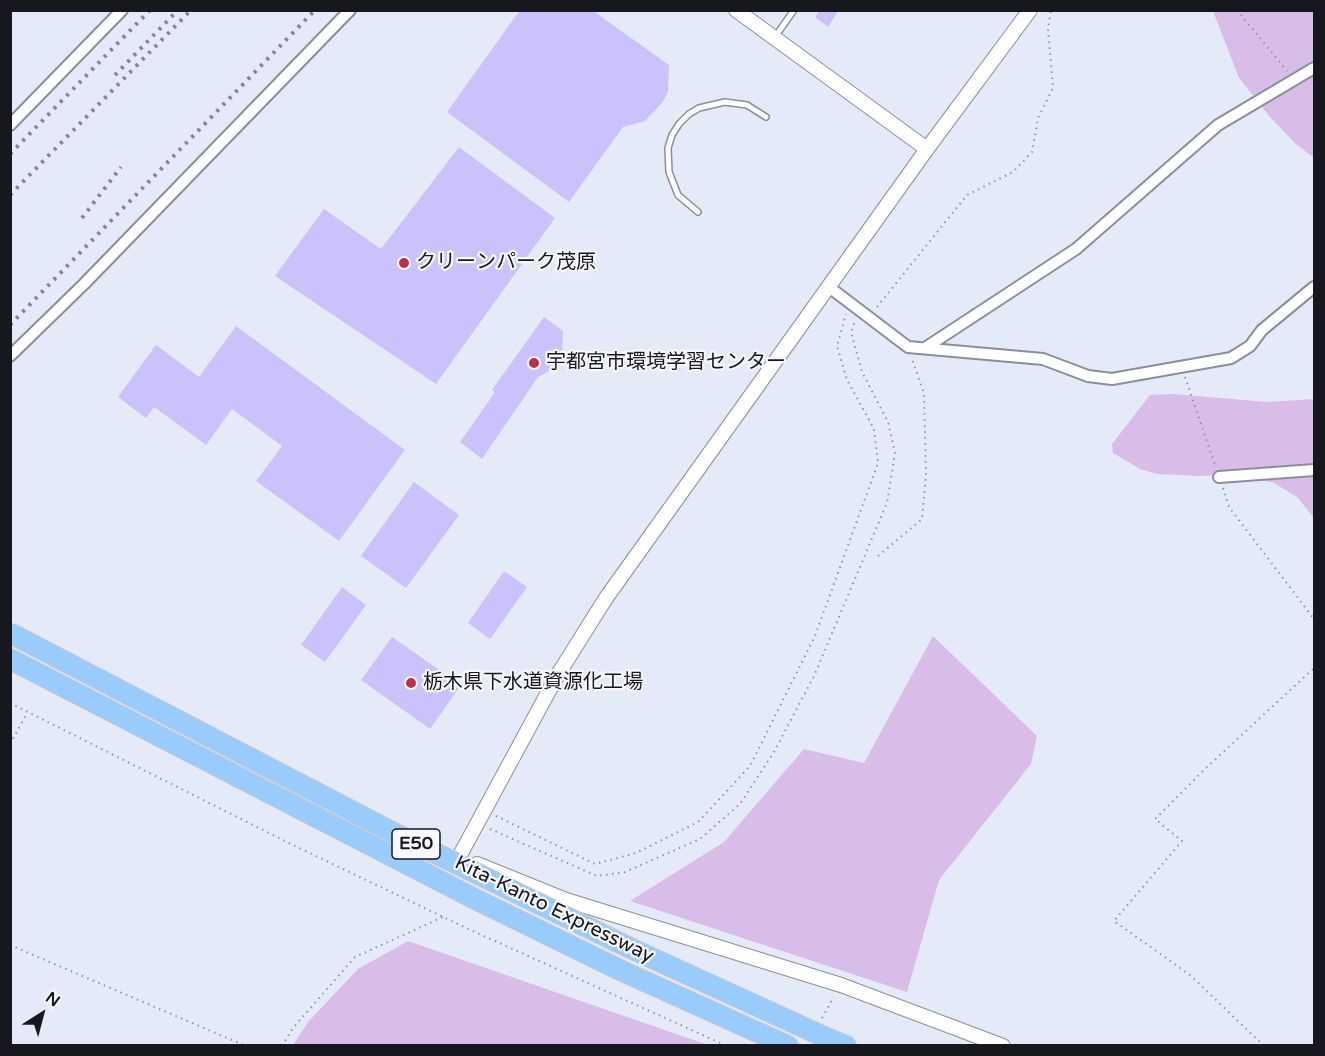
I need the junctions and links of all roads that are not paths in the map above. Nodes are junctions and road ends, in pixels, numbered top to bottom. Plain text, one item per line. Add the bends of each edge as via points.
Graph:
1 (122, 10) edge
2 (351, 10) edge
3 (736, 10) edge
4 (794, 10) edge
5 (1030, 10) edge
6 (774, 38) junction
7 (1314, 68) edge
8 (766, 117) dead end
9 (10, 125) edge
10 (927, 149) junction
11 (698, 212) dead end
12 (829, 287) junction
13 (1314, 287) edge
14 (925, 348) junction
15 (10, 356) edge
16 (1314, 470) edge
17 (1219, 477) road end
18 (10, 626) edge
19 (10, 633) edge
20 (10, 659) edge
21 (459, 857) junction
22 (838, 1042) edge
23 (788, 1046) edge
24 (1003, 1046) edge

1 - 9 street
2 - 15 street
3 - 6 street
4 - 6 lane
5 - 10 street
6 - 10 street
7 - 14 street via 1218,125 1076,249
8 - 11 lane via 747,105 724,102 699,108 679,124 668,148 669,172 678,195
10 - 12 street
12 - 14 street via 908,347
12 - 21 street via 606,598 557,676
13 - 14 street via 1262,330 1250,346 1231,358 1112,379 1088,376 1043,359
16 - 17 street
18 - 21 street
19 - 22 highway, Kita-Kanto Expressway / E50, bridge via 473,872
20 - 23 highway, Kita-Kanto Expressway / E50 via 473,898
21 - 24 street via 566,900 841,985

